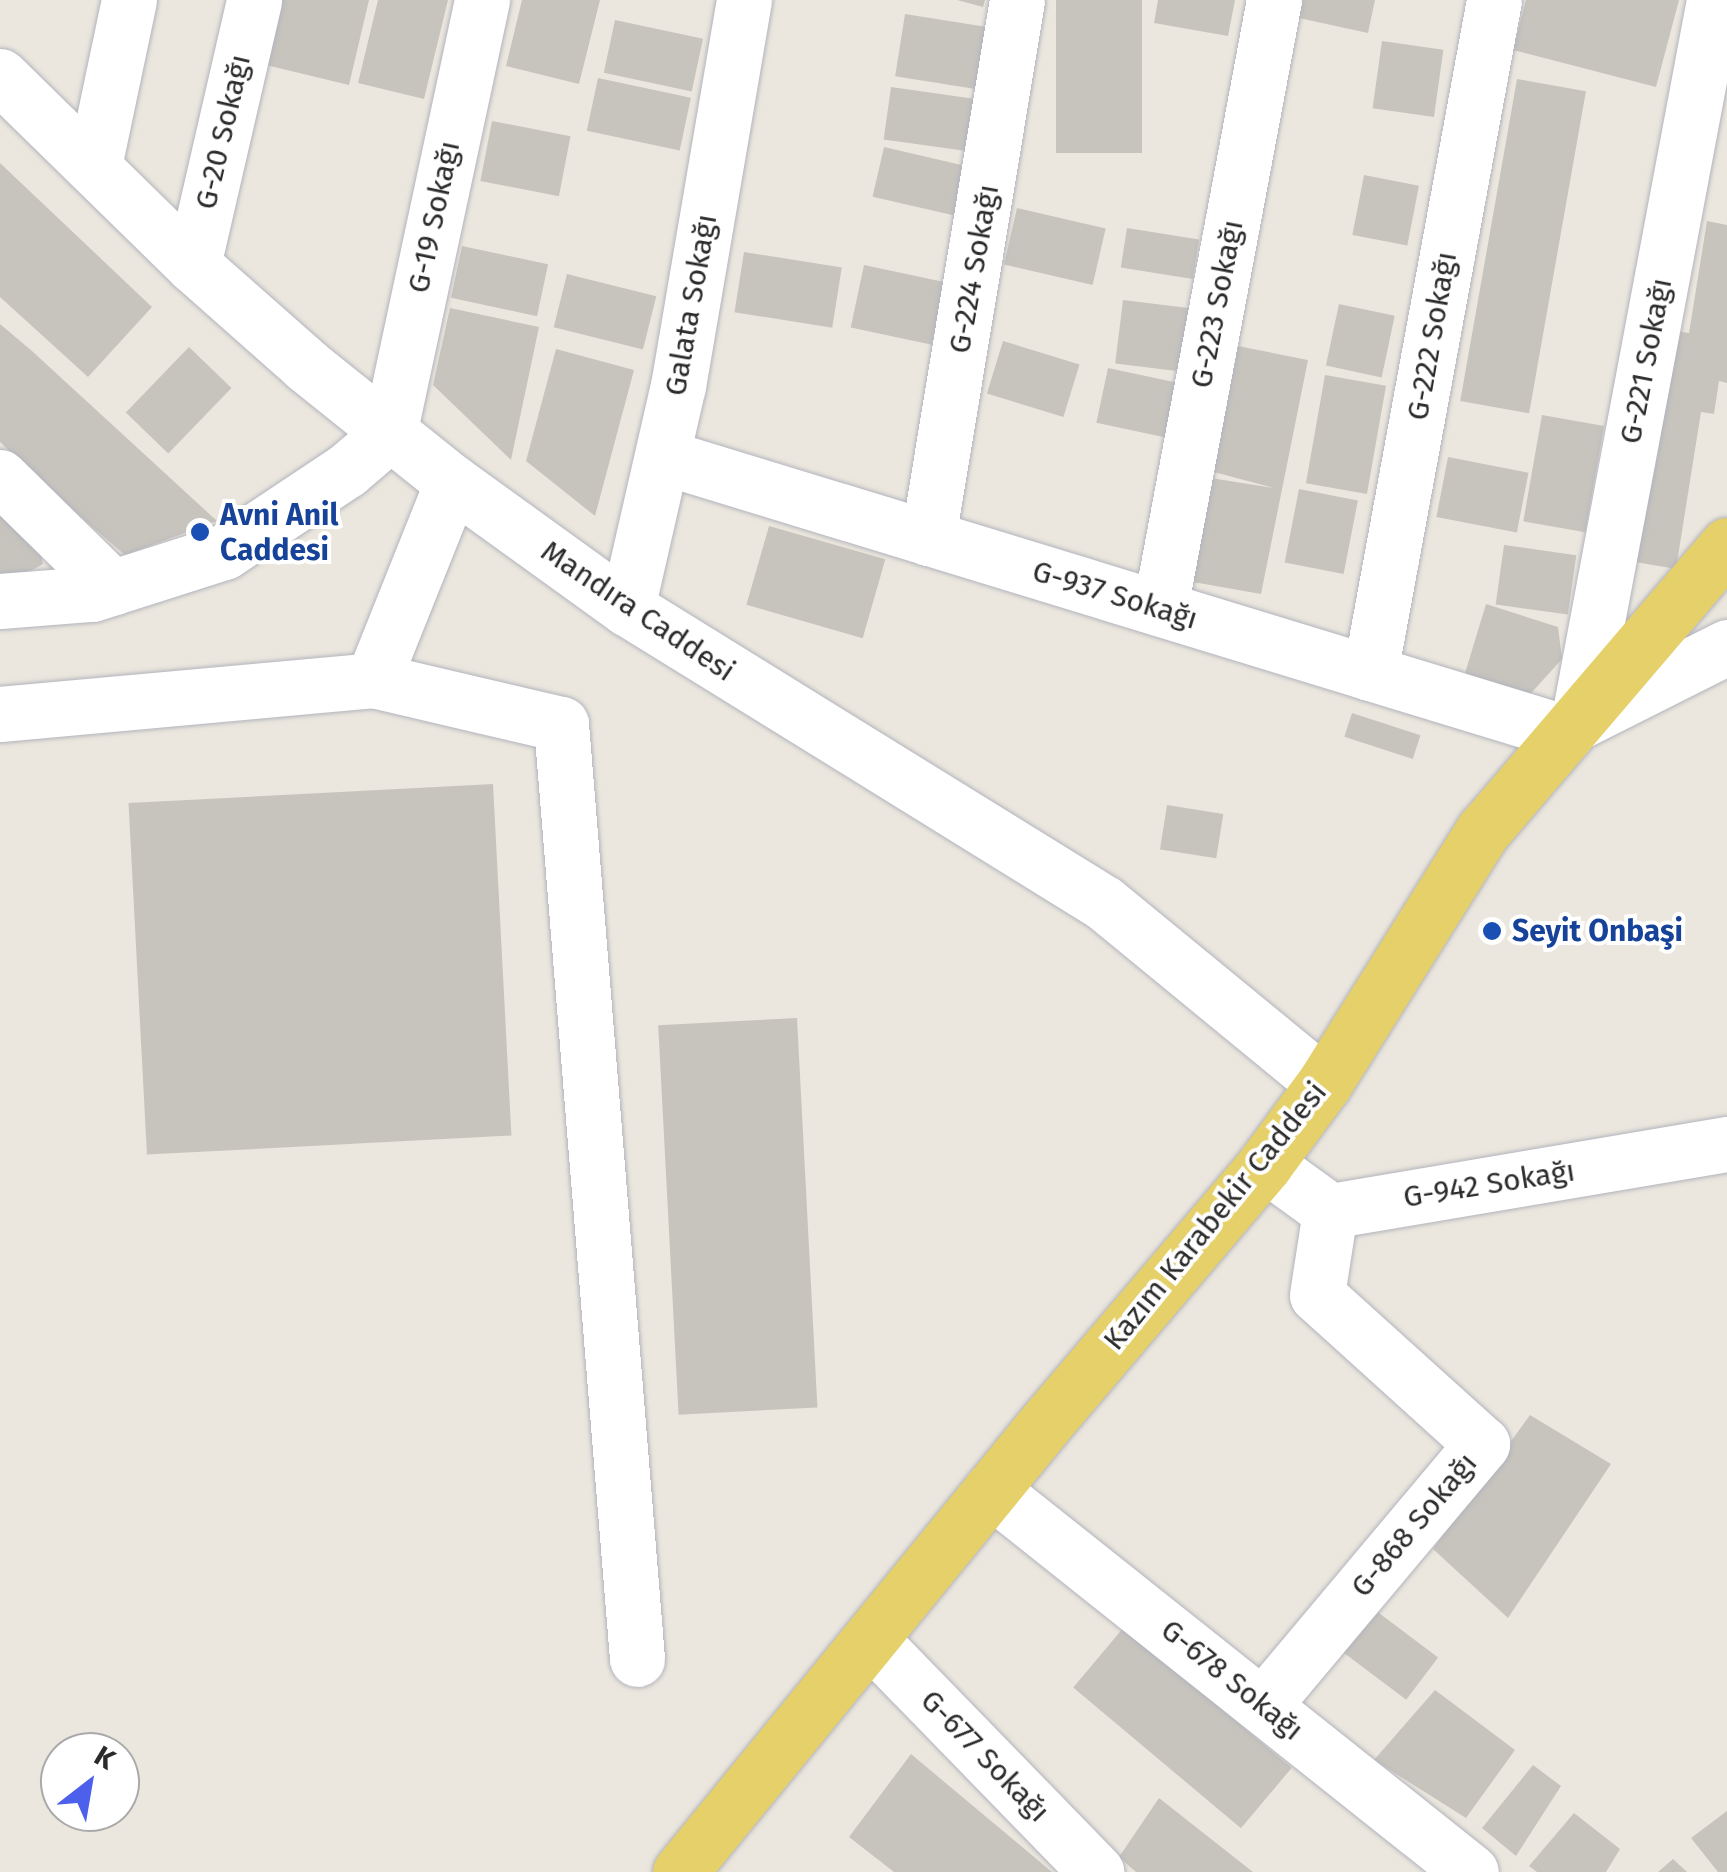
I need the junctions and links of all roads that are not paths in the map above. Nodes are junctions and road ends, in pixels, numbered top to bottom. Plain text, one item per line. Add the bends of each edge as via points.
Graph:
1 (129, 0) edge
2 (254, 0) edge
3 (482, 0) edge
4 (744, 0) edge
5 (1018, 0) edge
6 (1274, 0) edge
7 (1494, 0) edge
8 (1714, 0) edge
9 (0, 76) edge
10 (94, 166) junction
11 (194, 265) junction
12 (388, 434) junction
13 (664, 456) junction
14 (0, 478) edge
15 (452, 482) junction
16 (928, 538) junction
17 (1727, 545) edge
18 (113, 588) junction
19 (0, 601) edge
20 (628, 608) junction
21 (1160, 608) junction
22 (1727, 647) edge
23 (1370, 673) junction
24 (373, 680) junction
25 (0, 714) edge
26 (1572, 728) junction
27 (1324, 1084) junction
28 (1727, 1144) edge
29 (1265, 1164) junction
30 (1330, 1210) junction
31 (992, 1490) junction
32 (872, 1640) junction
33 (637, 1658) dead end
34 (1263, 1705) junction
35 (684, 1869) edge
36 (1098, 1872) edge
37 (1471, 1872) edge

1 - 10 street
2 - 11 street, G-20 Sokağı
3 - 12 street, G-19 Sokağı
4 - 13 street, Galata Sokağı
5 - 16 street, G-224 Sokağı
6 - 21 street, G-223 Sokağı
7 - 23 street, G-222 Sokağı
8 - 26 street, G-221 Sokağı
9 - 10 street, Mandıra Caddesi
10 - 11 street, Mandıra Caddesi
11 - 12 street, Mandıra Caddesi
12 - 15 street, Mandıra Caddesi
12 - 18 street via 347,470 224,552
13 - 16 street, G-937 Sokağı
13 - 20 street, Galata Sokağı
14 - 18 street
15 - 20 street, Mandıra Caddesi
15 - 24 street
16 - 21 street, G-937 Sokağı
17 - 26 main road, Kazım Karabekir Caddesi
18 - 19 street
20 - 27 street, Mandıra Caddesi via 1104,903
21 - 23 street, G-937 Sokağı
22 - 26 street
23 - 26 street, G-937 Sokağı
24 - 25 street
24 - 33 street via 560,724
26 - 27 main road, Kazım Karabekir Caddesi via 1483,831
27 - 29 main road, Kazım Karabekir Caddesi
28 - 30 street, G-942 Sokağı
29 - 30 street
29 - 31 main road, Kazım Karabekir Caddesi
30 - 34 street, G-868 Sokağı via 1317,1295 1482,1444
31 - 32 main road, Kazım Karabekir Caddesi
31 - 34 street, G-678 Sokağı
32 - 35 main road, Kazım Karabekir Caddesi
32 - 36 street, G-677 Sokağı
34 - 37 street, G-678 Sokağı

